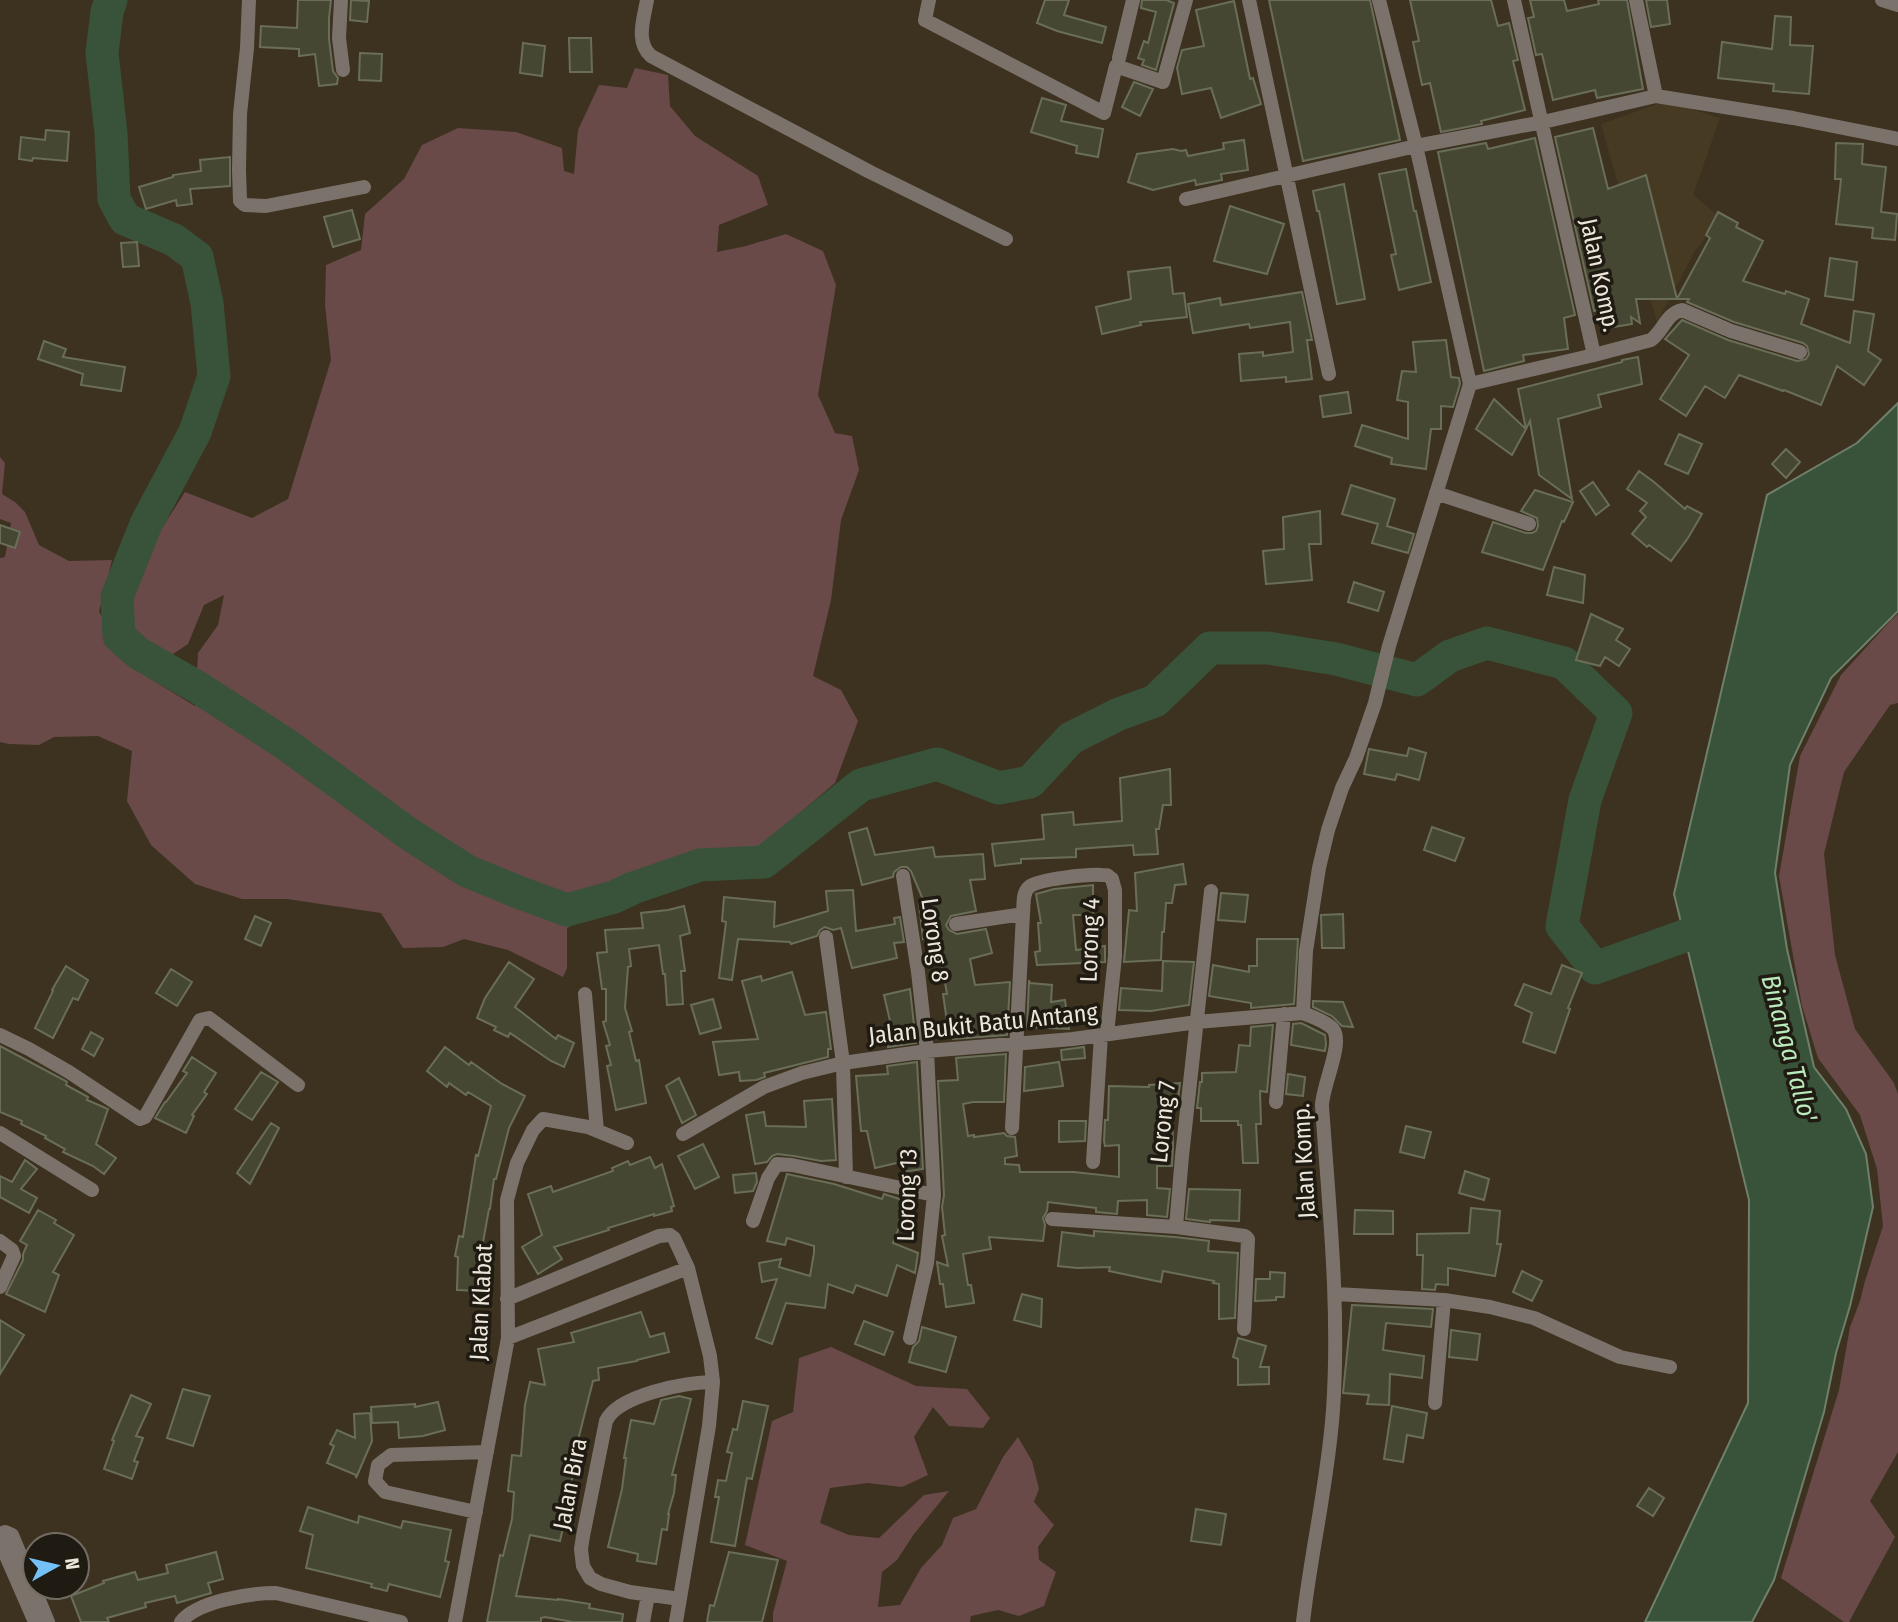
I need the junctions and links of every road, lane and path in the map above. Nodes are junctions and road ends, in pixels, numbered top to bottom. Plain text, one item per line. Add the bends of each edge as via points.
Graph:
1 (249, 0) edge
2 (341, 0) edge
3 (647, 0) edge
4 (929, 0) edge
5 (1133, 0) edge
6 (1186, 0) edge
7 (1249, 0) edge
8 (1379, 0) edge
9 (1514, 0) edge
10 (1636, 0) edge
11 (1882, 0) edge
12 (1898, 5) edge
13 (1119, 58) dead end
14 (343, 70) dead end
15 (1656, 96) junction
16 (1543, 122) junction
17 (1898, 139) edge
18 (1416, 146) junction
19 (1287, 176) junction
20 (364, 187) dead end
21 (1186, 199) dead end
22 (1006, 239) dead end
23 (1800, 352) dead end
24 (1594, 355) junction
25 (1329, 374) dead end
26 (1470, 384) junction
27 (1436, 494) junction
28 (1529, 524) dead end
29 (903, 876) dead end
30 (1211, 891) dead end
31 (1023, 914) junction
32 (956, 924) dead end
33 (826, 937) dead end
34 (585, 994) dead end
35 (1303, 1013) junction
36 (1284, 1014) junction
37 (1197, 1022) junction
38 (0, 1035) edge
39 (1104, 1035) junction
40 (1016, 1043) junction
41 (927, 1051) junction
42 (843, 1063) junction
43 (298, 1085) dead end
44 (1276, 1102) dead end
45 (1012, 1128) dead end
46 (597, 1131) junction
47 (0, 1133) edge
48 (683, 1134) dead end
49 (627, 1143) dead end
50 (1093, 1162) dead end
51 (846, 1177) junction
52 (92, 1190) dead end
53 (934, 1195) junction
54 (1052, 1219) dead end
55 (753, 1221) dead end
56 (1176, 1227) junction
57 (0, 1241) edge
58 (688, 1268) junction
59 (0, 1287) edge
60 (1336, 1294) junction
61 (507, 1299) junction
62 (1444, 1300) junction
63 (1244, 1328) dead end
64 (508, 1338) junction
65 (910, 1338) dead end
66 (1670, 1367) dead end
67 (713, 1382) junction
68 (1435, 1403) dead end
69 (486, 1452) junction
70 (475, 1512) junction
71 (4, 1537) edge
72 (648, 1595) junction
73 (680, 1599) junction
74 (35, 1622) edge
75 (48, 1622) edge
76 (181, 1622) edge
77 (401, 1622) edge
78 (455, 1622) edge
79 (643, 1622) edge
80 (676, 1622) edge
81 (1303, 1622) edge

1 - 20 street via 240,114 240,201 265,206
2 - 14 street
3 - 22 street via 641,33 645,51 651,56
4 - 6 street via 925,20 1104,113 1116,66 1163,82
5 - 13 street
7 - 19 street
8 - 18 street
9 - 16 street, Jalan Komp.
10 - 15 street
11 - 12 street
15 - 16 street
15 - 17 street
16 - 18 street
16 - 24 street, Jalan Komp.
18 - 19 street
18 - 26 street
19 - 21 street
19 - 25 street
23 - 24 street via 1682,310 1674,312 1651,340
24 - 26 street, Jalan Komp.
26 - 27 street
27 - 28 street
27 - 35 street via 1375,703 1328,830 1306,951
29 - 41 street, Lorong 8
30 - 37 street, Lorong 7
31 - 32 street
31 - 39 street, Lorong 4 via 1026,891 1036,883 1104,874 1112,879 1115,956
31 - 40 street
33 - 42 street
34 - 46 street
35 - 36 street, Jalan Bukit Batu Antang
35 - 60 street, Jalan Komp. via 1334,1030 1337,1044 1322,1096
36 - 37 street, Jalan Bukit Batu Antang
36 - 44 street
37 - 39 street, Jalan Bukit Batu Antang
37 - 56 street, Lorong 7
38 - 43 street via 69,1072 140,1119 204,1018
39 - 40 street, Jalan Bukit Batu Antang
39 - 50 street
40 - 41 street, Jalan Bukit Batu Antang
40 - 45 street
41 - 42 street, Jalan Bukit Batu Antang
41 - 53 street, Lorong 13
42 - 48 street, Jalan Bukit Batu Antang via 764,1087
42 - 51 street
46 - 49 street, Jalan Klabat
46 - 61 street, Jalan Klabat via 543,1119 533,1130 517,1163 507,1200
47 - 52 street
51 - 53 street
51 - 55 street via 777,1164
53 - 65 street, Lorong 13 via 927,1263
54 - 56 street
56 - 63 street via 1248,1239
57 - 59 street via 14,1256
58 - 61 street via 674,1238 659,1236
58 - 64 street
58 - 67 street
60 - 62 street
60 - 81 street, Jalan Komp. via 1329,1458
61 - 64 street, Jalan Klabat
62 - 66 street via 1525,1315 1610,1353
62 - 68 street
64 - 69 street, Jalan Klabat
67 - 72 street, Jalan Bira via 681,1385 631,1400 613,1409 606,1421 581,1559 590,1578 601,1584
67 - 73 street
69 - 70 street, Jalan Klabat
69 - 70 street via 391,1455 378,1465 375,1481 385,1492
70 - 78 street, Jalan Klabat
71 - 74 street
71 - 75 street
72 - 73 street, Jalan Bira
72 - 79 street
73 - 80 street
76 - 77 street via 197,1609 235,1596 276,1592

